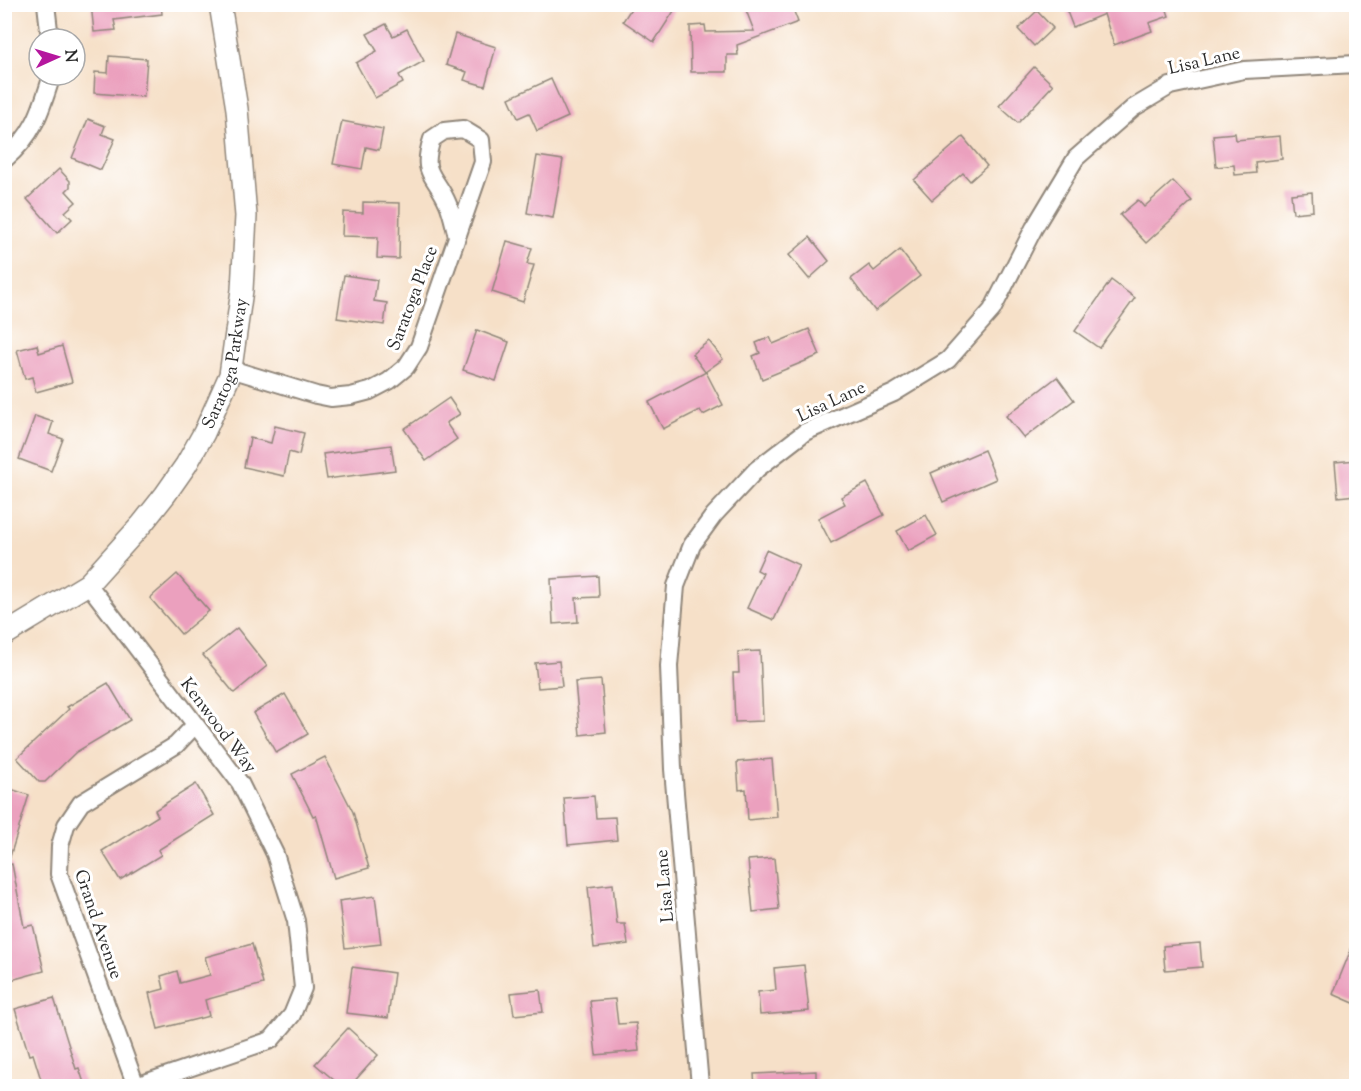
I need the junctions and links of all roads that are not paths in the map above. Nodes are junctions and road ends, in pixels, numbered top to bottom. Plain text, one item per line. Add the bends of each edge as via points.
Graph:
1 (46, 4) edge
2 (220, 4) edge
3 (49, 27) edge
4 (1356, 64) edge
5 (48, 87) edge
6 (4, 160) edge
7 (457, 236) junction
8 (231, 369) junction
9 (88, 584) junction
10 (4, 635) edge
11 (195, 725) junction
12 (136, 1086) edge
13 (700, 1086) edge

1 - 3 street
2 - 8 street, Saratoga Parkway via 237,109 246,216 242,290
4 - 13 street, Lisa Lane via 1244,70 1170,86 1133,108 1076,158 992,310 948,360 894,393 805,432 757,469 692,545 676,586 669,666 673,769
5 - 6 street via 39,117 18,148
7 - 7 street, Saratoga Place via 483,162 481,140 463,129 444,131 432,139 426,156 429,173 449,206
7 - 8 street, Saratoga Place via 418,346 406,367 389,381 370,391 331,398
8 - 9 street, Saratoga Parkway via 220,400 186,465 142,524
9 - 10 street, Saratoga Parkway
9 - 11 street, Kenwood Way
11 - 12 street, Grand Avenue via 176,745 81,803 66,825 60,846 59,874
11 - 12 street, Kenwood Way via 240,783 275,854 296,921 303,988 292,1016 271,1040

